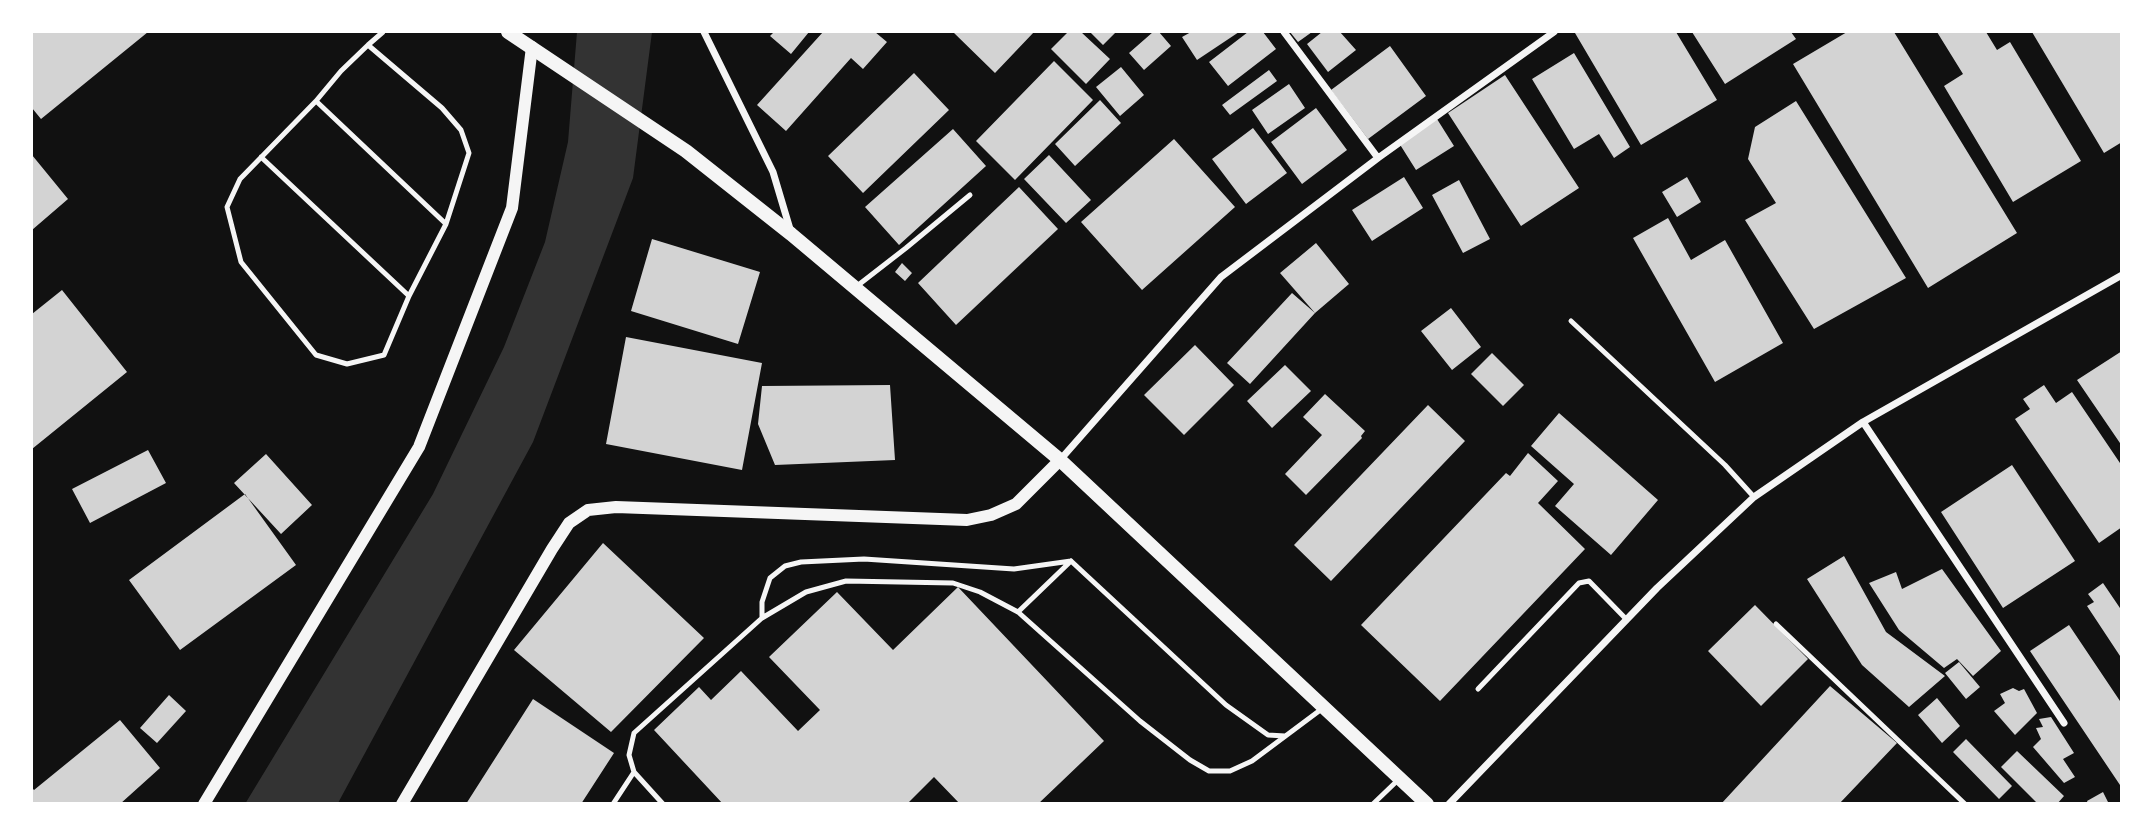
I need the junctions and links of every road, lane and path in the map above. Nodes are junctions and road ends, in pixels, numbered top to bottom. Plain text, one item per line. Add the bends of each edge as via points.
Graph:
1 (383, 32) edge
2 (508, 32) edge
3 (704, 32) edge
4 (1284, 32) edge
5 (1554, 32) edge
6 (368, 45) junction
7 (532, 47) junction
8 (316, 101) junction
9 (261, 157) junction
10 (1378, 158) junction
11 (971, 195) dead end
12 (446, 224) junction
13 (791, 234) junction
14 (2122, 275) edge
15 (854, 287) junction
16 (409, 296) junction
17 (1571, 321) dead end
18 (1863, 422) junction
19 (1060, 460) junction
20 (1754, 497) junction
21 (1071, 561) junction
22 (1018, 612) junction
23 (762, 618) junction
24 (1627, 620) junction
25 (1776, 624) dead end
26 (1478, 689) dead end
27 (1323, 708) junction
28 (2064, 723) dead end
29 (1286, 736) junction
30 (634, 772) junction
31 (1400, 777) junction
32 (204, 803) edge
33 (402, 803) edge
34 (613, 803) edge
35 (663, 803) edge
36 (1373, 803) edge
37 (1427, 803) edge
38 (1449, 803) edge
39 (1965, 803) edge

1 - 6 lane
2 - 7 main road
3 - 13 street via 773,172
4 - 10 street
5 - 10 street
6 - 8 lane
6 - 12 lane via 461,130 469,153
7 - 13 main road via 686,151
7 - 32 street via 512,208 419,447
8 - 9 lane
8 - 12 lane
9 - 16 lane
9 - 16 lane via 240,179 227,206 241,262 316,355 347,364 384,355
10 - 19 street via 1221,278
11 - 15 lane
12 - 16 lane
13 - 15 main road
14 - 18 street
15 - 19 main road
17 - 20 lane
18 - 20 street
18 - 28 street
19 - 27 main road
19 - 33 street via 1016,504 967,520 616,507 588,510 569,523 552,549
20 - 24 street
21 - 22 lane
21 - 23 lane via 1014,569 864,559 801,562 785,566 770,578
21 - 29 lane via 1226,705 1268,736
22 - 23 lane via 953,583 868,581 820,587
22 - 29 lane via 1140,721 1209,771 1230,771 1252,761
23 - 30 lane via 634,733 629,755
24 - 26 lane via 1589,582 1579,583
24 - 38 street
25 - 39 lane
27 - 29 lane
27 - 31 main road
30 - 34 lane
30 - 35 lane
31 - 36 lane
31 - 37 main road

